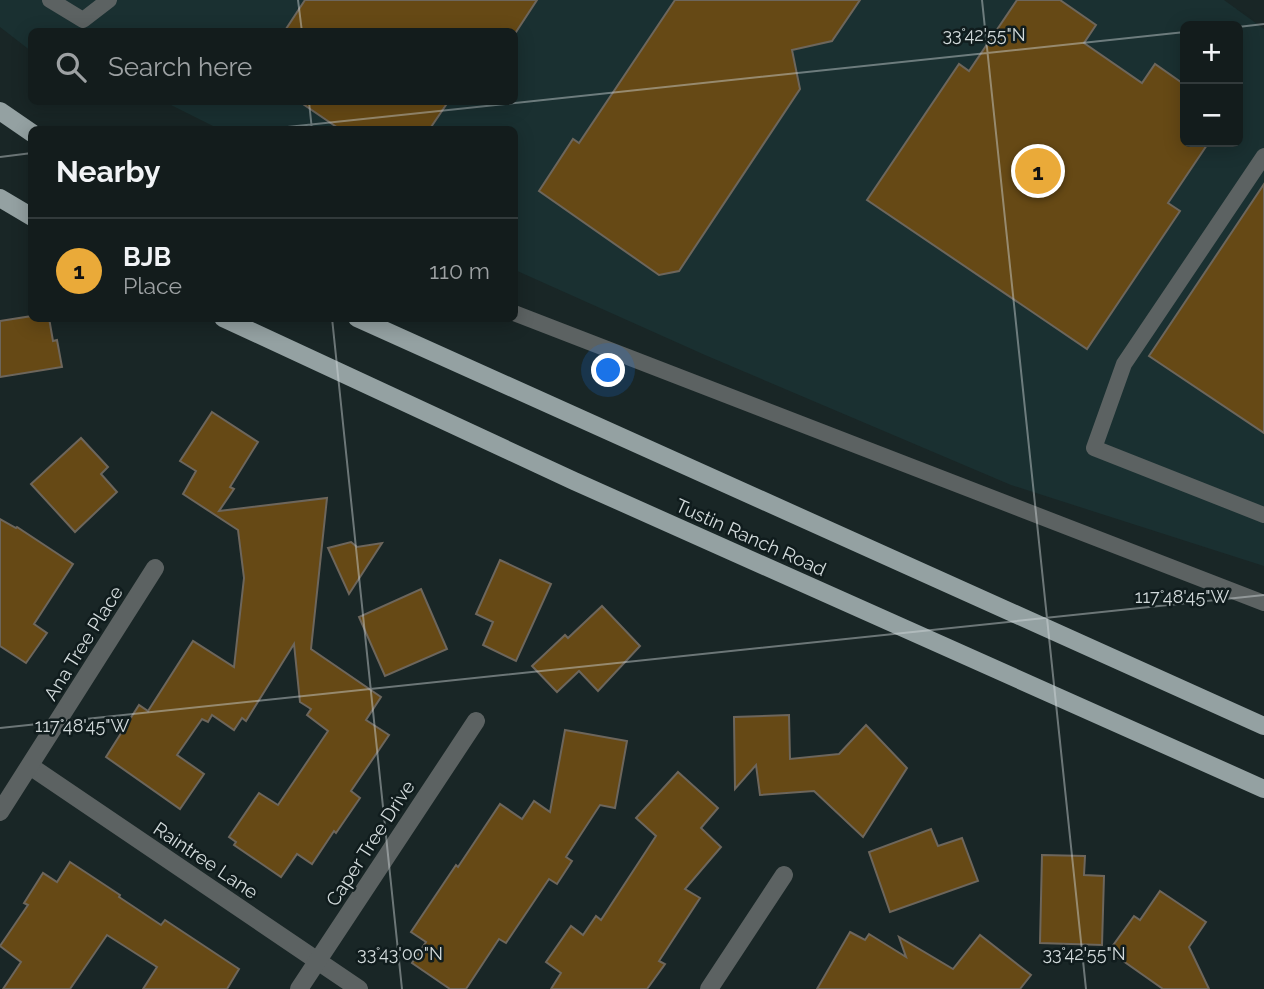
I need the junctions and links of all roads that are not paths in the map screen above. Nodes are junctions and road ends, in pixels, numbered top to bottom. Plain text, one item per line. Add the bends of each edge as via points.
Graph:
1 (50, 0) edge
2 (110, 0) edge
3 (0, 111) edge
4 (28, 130) edge
5 (1264, 156) edge
6 (0, 198) edge
7 (28, 214) edge
8 (518, 315) edge
9 (232, 322) edge
10 (380, 323) edge
11 (1264, 515) edge
12 (155, 568) dead end
13 (1264, 603) edge
14 (476, 720) dead end
15 (1264, 726) edge
16 (30, 766) junction
17 (1264, 789) edge
18 (0, 811) edge
19 (784, 875) dead end
20 (318, 961) junction
21 (299, 989) edge
22 (359, 989) edge
23 (709, 989) edge

1 - 2 lane via 83,20
3 - 4 main road
5 - 11 lane via 1124,364 1094,448
6 - 7 main road
8 - 13 lane
9 - 17 main road, Tustin Ranch Road via 586,487
10 - 15 main road, Tustin Ranch Road
12 - 16 street, Ana Tree Place
14 - 20 street, Caper Tree Drive
16 - 18 street, Ana Tree Place
16 - 20 street, Raintree Lane
19 - 23 street
20 - 21 street, Caper Tree Drive
20 - 22 street, Raintree Lane

